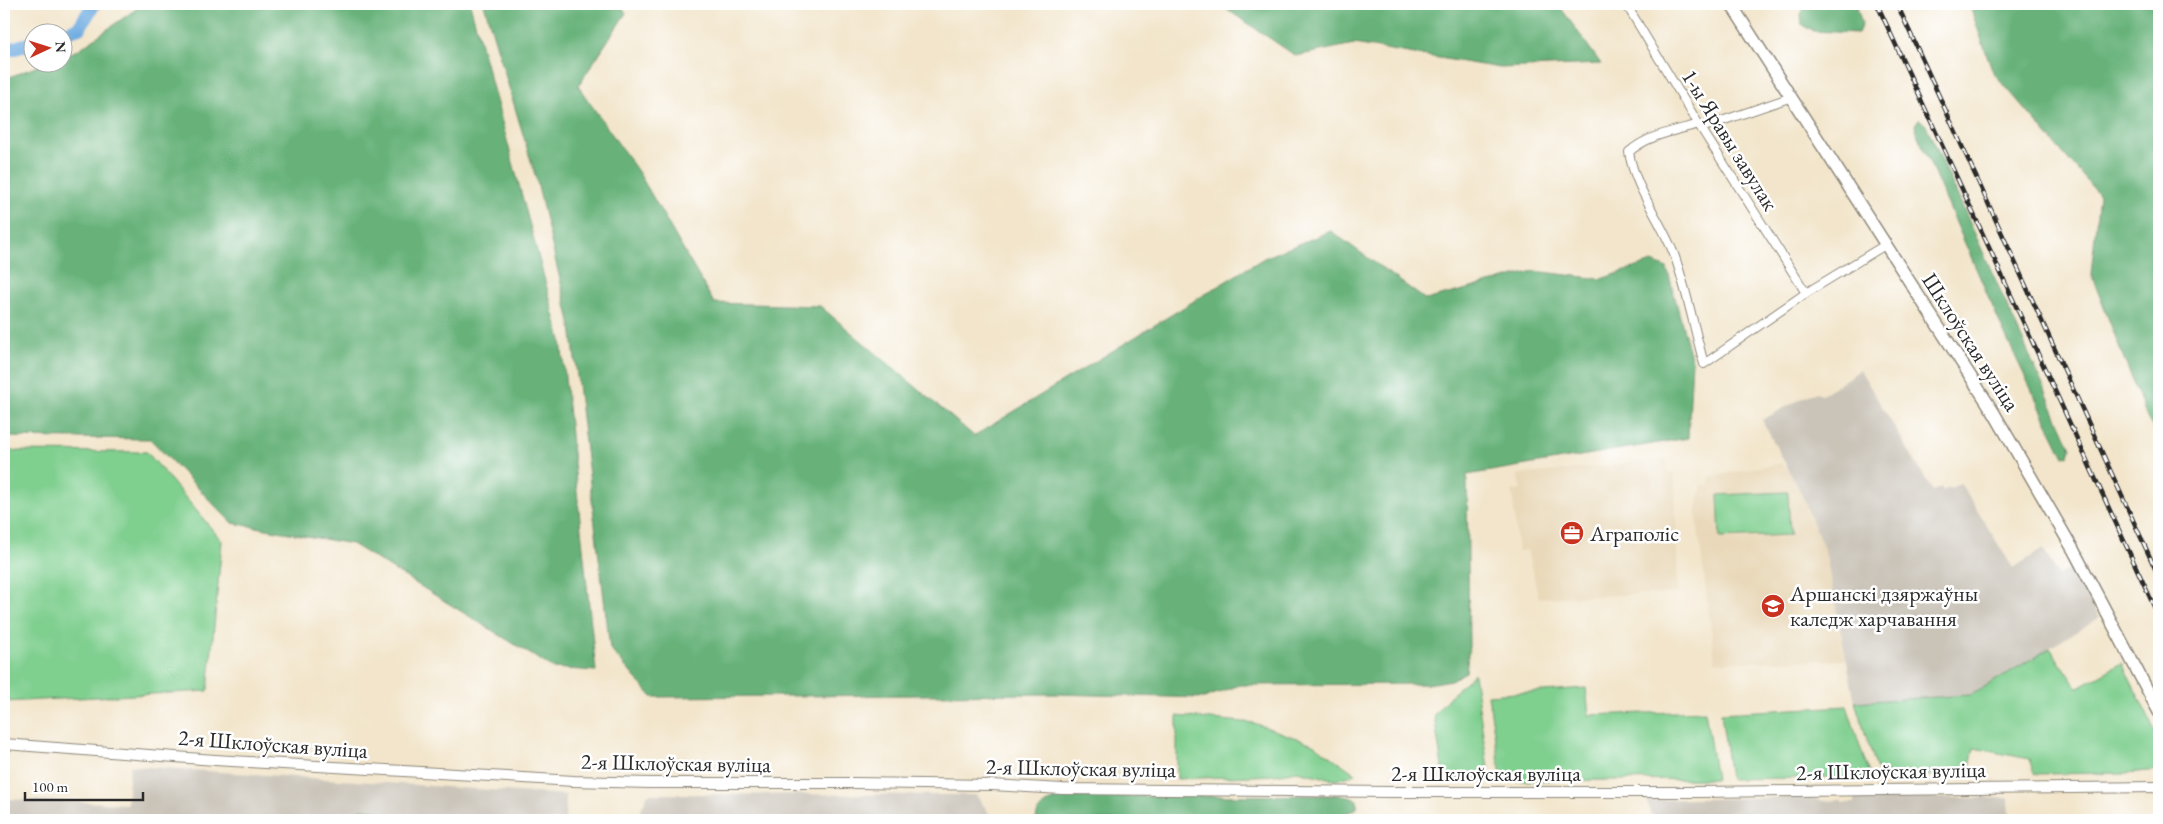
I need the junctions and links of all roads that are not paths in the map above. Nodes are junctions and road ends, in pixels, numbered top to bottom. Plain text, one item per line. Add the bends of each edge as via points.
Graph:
1 (1626, 4) edge
2 (1731, 4) edge
3 (1792, 97) junction
4 (1700, 126) junction
5 (1885, 245) junction
6 (1806, 293) junction
7 (2159, 712) edge
8 (4, 744) edge
9 (2159, 787) edge

1 - 4 street, 1-ы Яравы завулак
2 - 3 main road, Шклоўская вуліца
3 - 4 street
3 - 5 main road, Шклоўская вуліца
4 - 6 street, 1-ы Яравы завулак
4 - 6 street via 1653,138 1629,152 1631,166 1675,256 1704,364
5 - 6 street
5 - 7 main road, Шклоўская вуліца via 1999,422 2110,616
8 - 9 street, 2-я Шклоўская вуліца via 214,760 630,782 991,784 1062,790 1373,792

